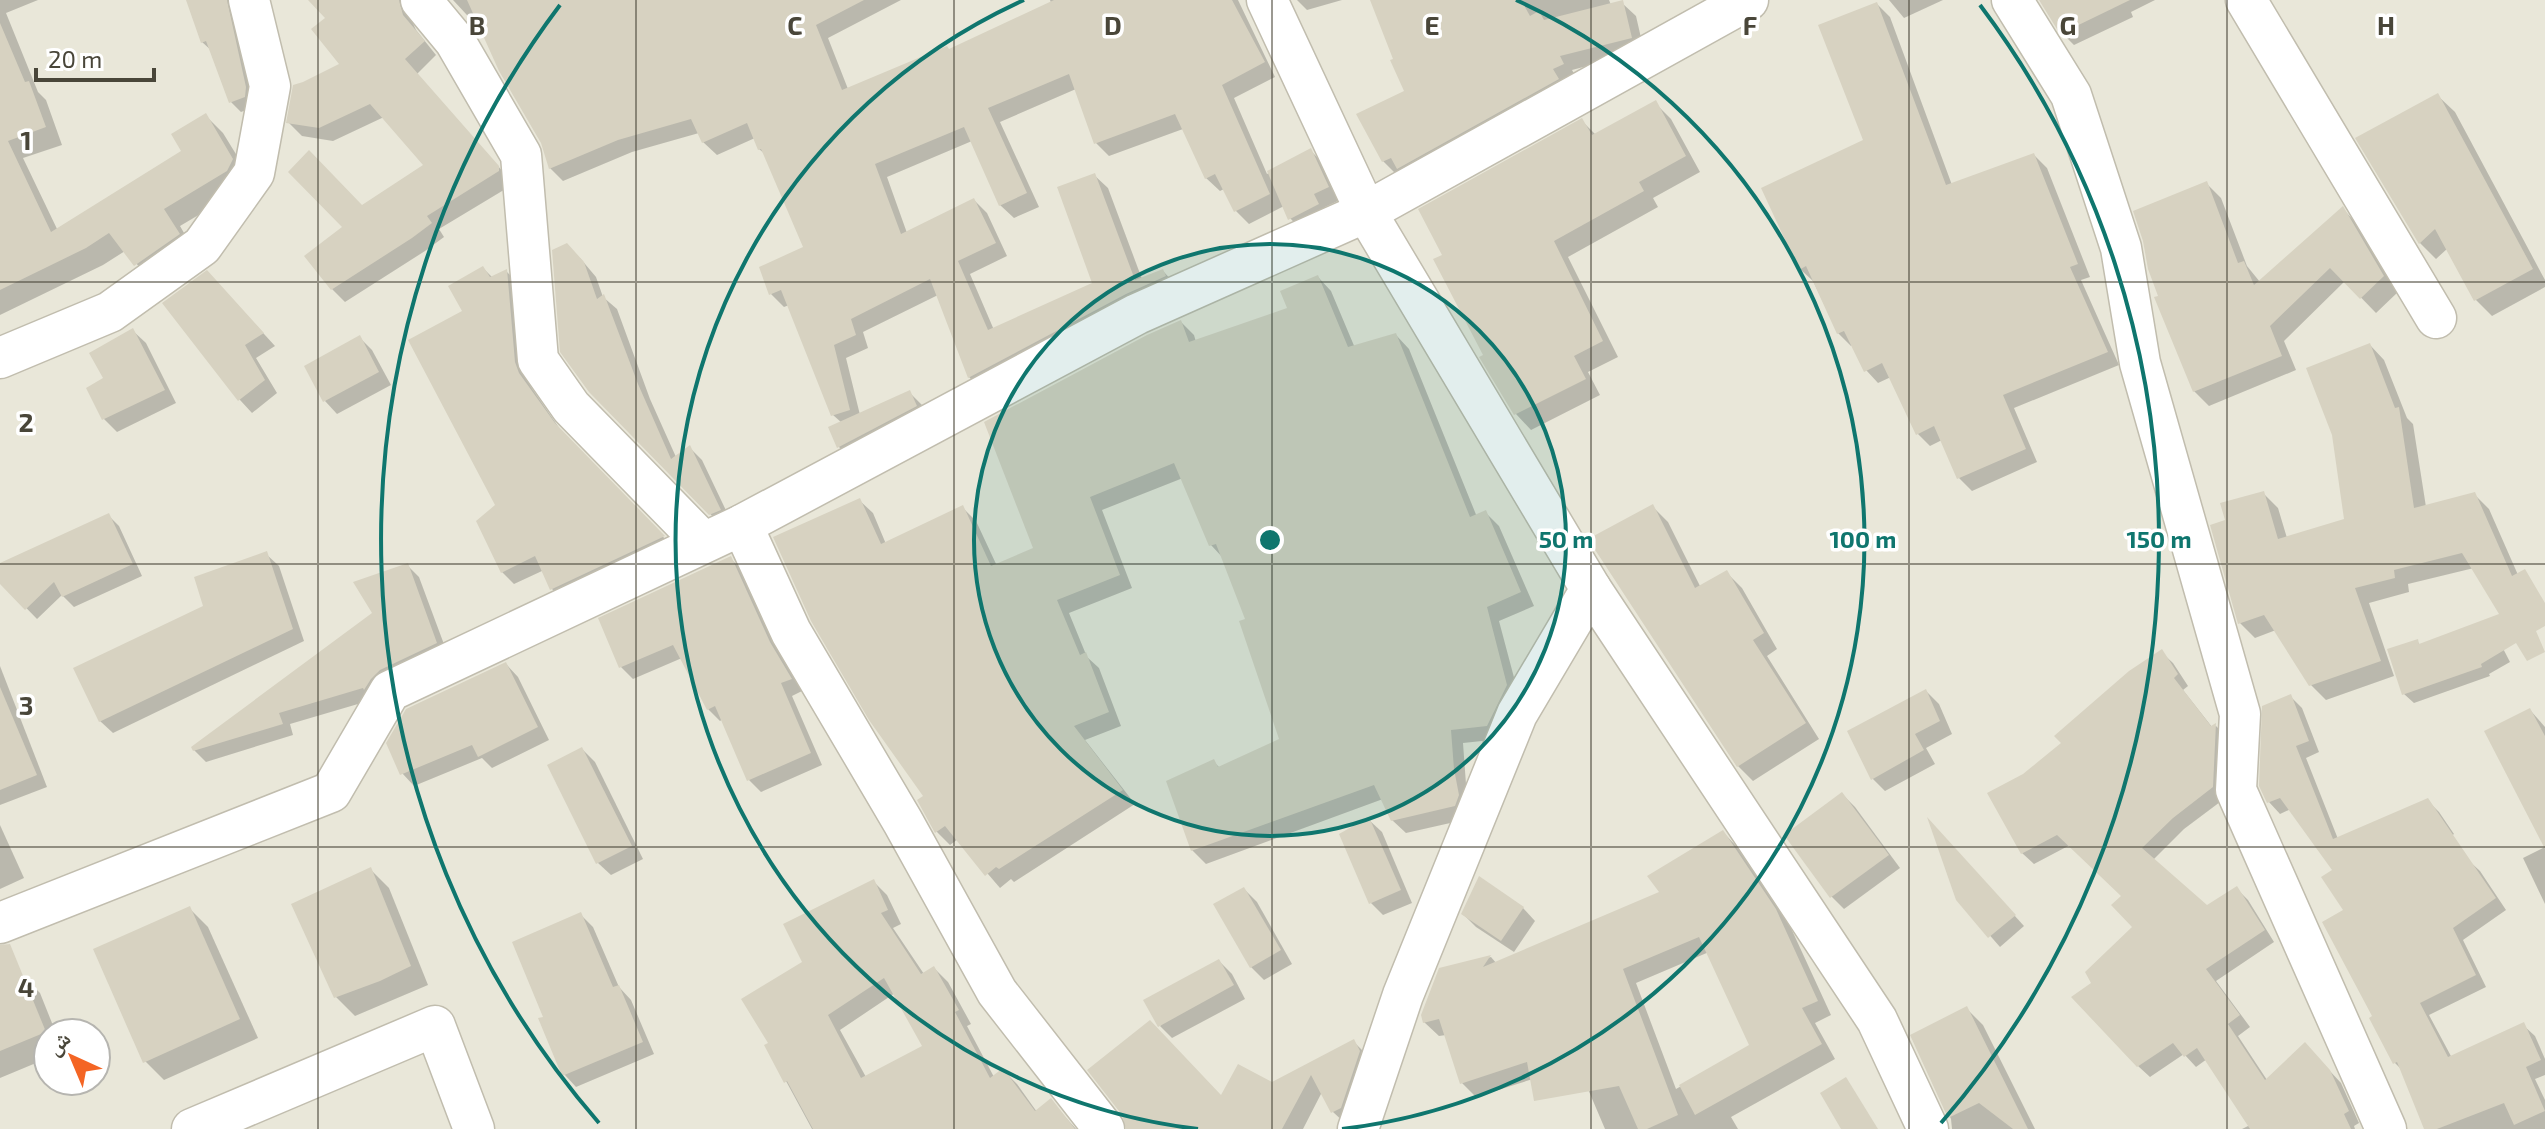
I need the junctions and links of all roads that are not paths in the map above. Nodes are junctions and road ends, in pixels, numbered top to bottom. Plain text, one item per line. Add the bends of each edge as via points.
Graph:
1 (249, 0) edge
2 (421, 0) edge
3 (1267, 0) edge
4 (1748, 0) edge
5 (2012, 0) edge
6 (2246, 0) edge
7 (1366, 212) junction
8 (2436, 318) dead end
9 (0, 358) edge
10 (742, 525) junction
11 (703, 542) junction
12 (1591, 589) junction
13 (0, 923) edge
14 (192, 1129) edge
15 (474, 1129) edge
16 (1104, 1129) edge
17 (1358, 1129) edge
18 (1928, 1129) edge
19 (2386, 1129) edge

1 - 9 street via 270,86 254,173 202,246 110,312
2 - 11 street via 455,41 521,155 538,360 571,407
3 - 7 street
4 - 7 street
5 - 19 street via 2071,95 2121,248 2140,363 2240,714 2236,790
6 - 8 street
7 - 10 street via 1137,314
7 - 12 street
10 - 11 street
10 - 16 street via 791,632 997,992
11 - 13 street via 390,691 331,792
12 - 17 street via 1517,714 1403,995
12 - 18 street via 1877,1020
14 - 15 street via 435,1026

